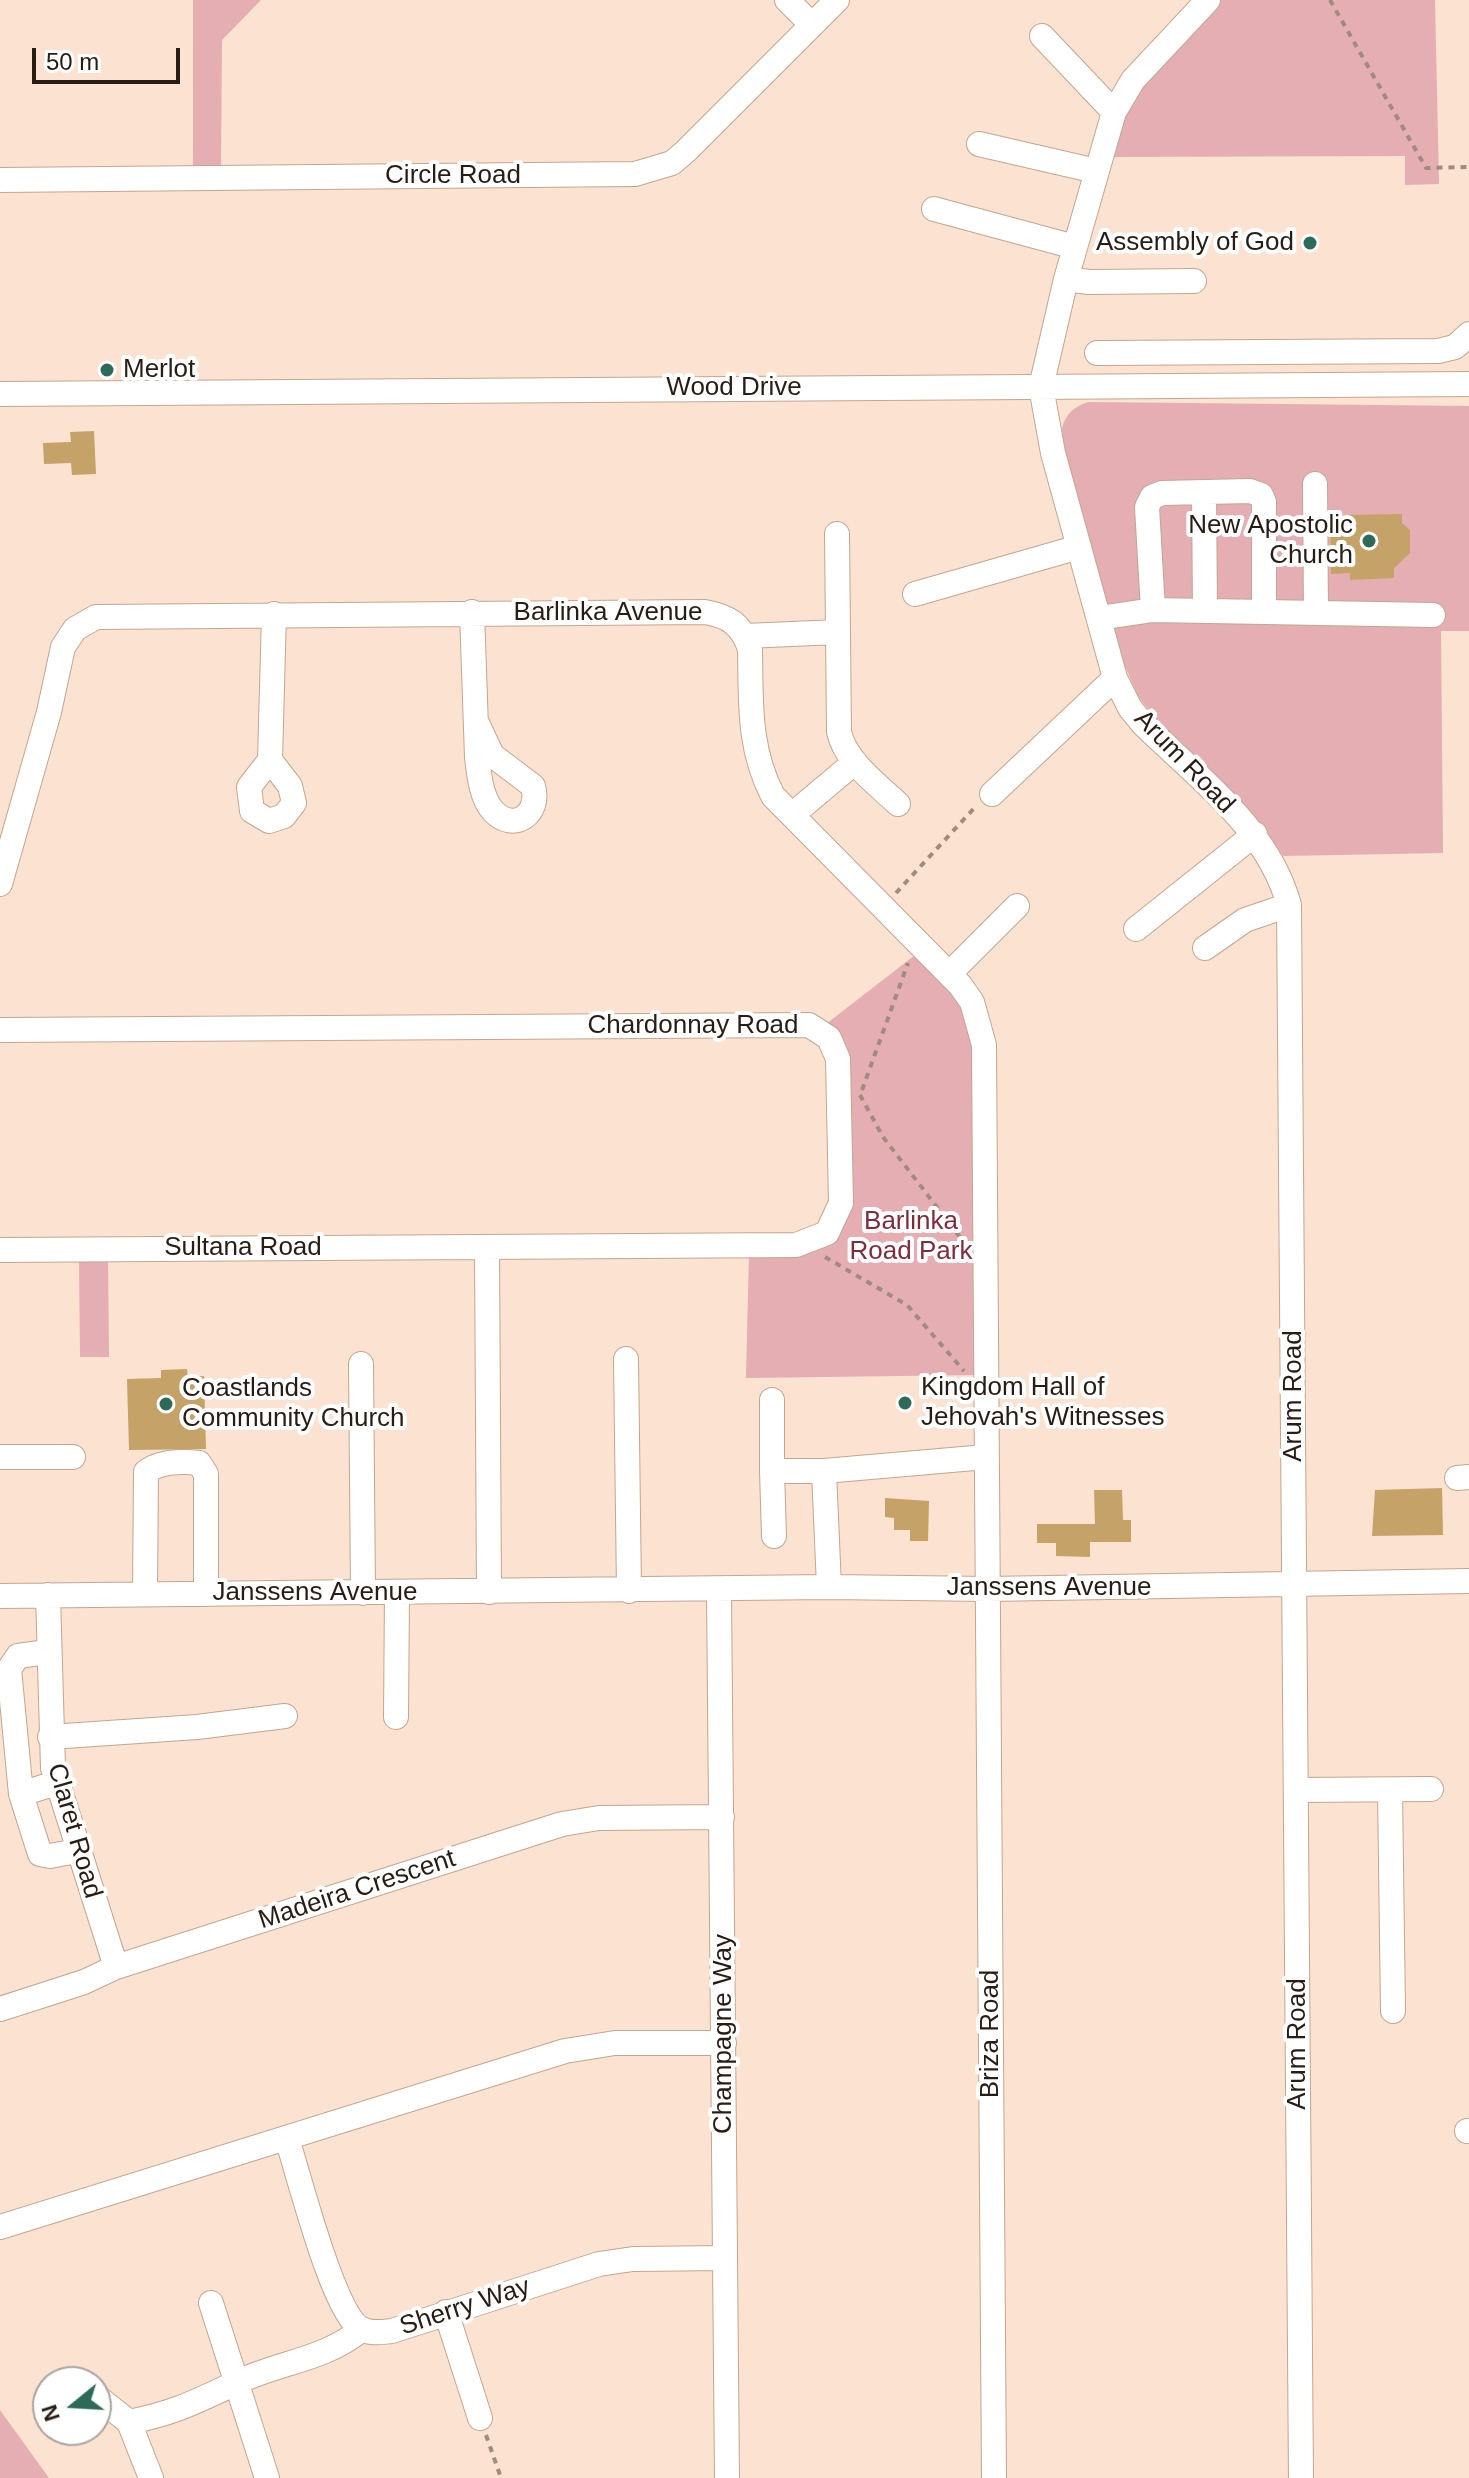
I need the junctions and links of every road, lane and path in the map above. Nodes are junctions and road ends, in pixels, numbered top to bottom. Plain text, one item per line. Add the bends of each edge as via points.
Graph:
1 (787, 0) edge
2 (837, 0) edge
3 (1208, 0) edge
4 (1330, 0) edge
5 (812, 25) junction
6 (1042, 36) dead end
7 (1114, 112) junction
8 (979, 144) dead end
9 (1468, 168) edge
10 (1096, 171) junction
11 (0, 180) edge
12 (934, 209) dead end
13 (1075, 247) junction
14 (1066, 279) junction
15 (1194, 281) dead end
16 (1469, 334) edge
17 (1097, 353) dead end
18 (1270, 353) junction
19 (1469, 384) edge
20 (1269, 385) junction
21 (1041, 387) junction
22 (0, 394) edge
23 (1315, 484) dead end
24 (1204, 492) junction
25 (837, 534) dead end
26 (1079, 547) junction
27 (915, 594) dead end
28 (1153, 610) junction
29 (1205, 611) junction
30 (472, 612) junction
31 (1264, 612) junction
32 (1316, 613) junction
33 (274, 614) junction
34 (1433, 615) dead end
35 (1099, 618) junction
36 (838, 632) junction
37 (745, 636) junction
38 (1115, 678) junction
39 (477, 723) dead end
40 (270, 760) dead end
41 (855, 762) junction
42 (992, 794) joint
43 (898, 804) dead end
44 (792, 815) junction
45 (1255, 834) junction
46 (0, 884) edge
47 (1289, 905) junction
48 (1017, 906) dead end
49 (883, 907) junction
50 (1136, 929) dead end
51 (922, 946) junction
52 (1205, 948) dead end
53 (949, 974) junction
54 (0, 1030) edge
55 (838, 1059) junction
56 (860, 1094) junction
57 (839, 1109) junction
58 (805, 1242) junction
59 (487, 1247) junction
60 (0, 1250) edge
61 (986, 1256) junction
62 (626, 1359) dead end
63 (361, 1364) dead end
64 (986, 1377) junction
65 (772, 1400) dead end
66 (0, 1457) edge
67 (73, 1457) dead end
68 (986, 1457) junction
69 (772, 1471) junction
70 (824, 1471) junction
71 (774, 1536) dead end
72 (1469, 1581) edge
73 (1296, 1585) junction
74 (829, 1587) junction
75 (988, 1589) junction
76 (719, 1590) junction
77 (629, 1591) junction
78 (397, 1592) junction
79 (489, 1592) junction
80 (363, 1593) junction
81 (145, 1594) junction
82 (206, 1594) junction
83 (48, 1595) junction
84 (0, 1596) edge
85 (47, 1652) junction
86 (285, 1716) dead end
87 (396, 1717) dead end
88 (50, 1737) junction
89 (56, 1783) junction
90 (1431, 1789) dead end
91 (1297, 1790) junction
92 (1390, 1790) junction
93 (21, 1794) junction
94 (722, 1817) junction
95 (77, 1851) junction
96 (116, 1967) junction
97 (0, 2009) edge
98 (1393, 2011) dead end
99 (724, 2043) junction
100 (287, 2139) junction
101 (0, 2227) edge
102 (725, 2258) junction
103 (211, 2303) dead end
104 (446, 2312) junction
105 (356, 2334) junction
106 (237, 2382) junction
107 (112, 2409) edge
108 (480, 2418) joint
109 (129, 2422) junction
110 (151, 2478) edge
111 (267, 2478) edge
112 (501, 2478) edge
113 (727, 2478) edge
114 (994, 2478) edge
115 (1301, 2478) edge

1 - 5 street
2 - 5 street, Circle Road
3 - 7 street via 1133,80
4 - 9 path via 1426,168
5 - 11 street, Circle Road via 686,151 655,171
6 - 7 street
7 - 10 street
8 - 10 street
10 - 13 street
12 - 13 street
13 - 14 street
14 - 15 street
14 - 21 street
16 - 18 street via 1455,347 1438,351
17 - 18 street
18 - 20 street
19 - 20 street, Wood Drive
20 - 21 street, Wood Drive
21 - 22 street, Wood Drive
21 - 26 street, Arum Road
23 - 32 street
24 - 28 street via 1162,493 1149,501
24 - 29 street
24 - 31 street via 1256,492 1263,498
25 - 36 street
26 - 27 street
26 - 35 street, Arum Road
28 - 29 street
28 - 35 street
29 - 31 street
30 - 33 street, Barlinka Avenue
30 - 37 street, Barlinka Avenue via 705,612 722,615
30 - 39 street
31 - 32 street
32 - 34 street
33 - 40 street
33 - 46 street, Barlinka Avenue via 96,617 75,629 63,647
35 - 38 street, Arum Road
36 - 37 street
36 - 41 street via 839,732
37 - 44 street via 750,649 754,755 773,796
38 - 42 street
38 - 45 street, Arum Road via 1143,724
41 - 43 street
41 - 44 street
42 - 49 path
44 - 49 street
45 - 47 street, Arum Road via 1276,866
45 - 50 street
47 - 52 street via 1245,920
47 - 73 street, Arum Road
48 - 53 street
49 - 51 street
51 - 53 street
51 - 56 path via 911,956
53 - 61 street via 972,1002 984,1045
54 - 55 street, Chardonnay Road via 801,1024 824,1032
55 - 56 path
55 - 57 street
56 - 57 path via 853,1108
56 - 61 path via 883,1137 973,1254
57 - 58 street via 839,1212 827,1233
58 - 59 street
58 - 64 path via 907,1305 961,1370
59 - 60 street, Sultana Road
59 - 79 street
61 - 64 street
62 - 77 street
63 - 80 street
64 - 68 street
65 - 69 street
66 - 67 street
68 - 70 street
68 - 75 street
69 - 70 street
69 - 71 street
70 - 74 street
72 - 73 street, Janssens Avenue
73 - 75 street, Janssens Avenue
73 - 91 street, Arum Road
74 - 75 street, Janssens Avenue
74 - 76 street, Janssens Avenue
75 - 114 street, Briza Road
76 - 77 street, Janssens Avenue
76 - 94 street, Champagne Way
77 - 79 street, Janssens Avenue
78 - 79 street, Janssens Avenue
78 - 80 street, Janssens Avenue
78 - 87 street
80 - 82 street, Janssens Avenue
81 - 82 street, Janssens Avenue
81 - 82 street via 146,1472 162,1463 192,1462 206,1474
81 - 83 street, Janssens Avenue
83 - 84 street, Janssens Avenue
83 - 85 street, Claret Road
85 - 88 street, Claret Road
85 - 93 street via 18,1656 9,1669
86 - 88 street
88 - 89 street, Claret Road
89 - 93 street
89 - 95 street, Claret Road
90 - 92 street
91 - 92 street
91 - 115 street, Arum Road
92 - 98 street
93 - 95 street via 40,1854
94 - 96 street, Madeira Crescent via 575,1821
94 - 99 street, Champagne Way
95 - 96 street, Claret Road
96 - 97 street, Madeira Crescent
99 - 100 street via 588,2045
99 - 102 street, Champagne Way
100 - 101 street
100 - 105 street, Sherry Way via 338,2297
102 - 104 street, Sherry Way via 608,2262
102 - 113 street, Champagne Way
103 - 106 street
104 - 105 street, Sherry Way via 392,2331
104 - 108 street
105 - 106 street via 322,2354
106 - 109 street via 197,2404
106 - 111 street
107 - 109 street
108 - 112 path
109 - 110 street

